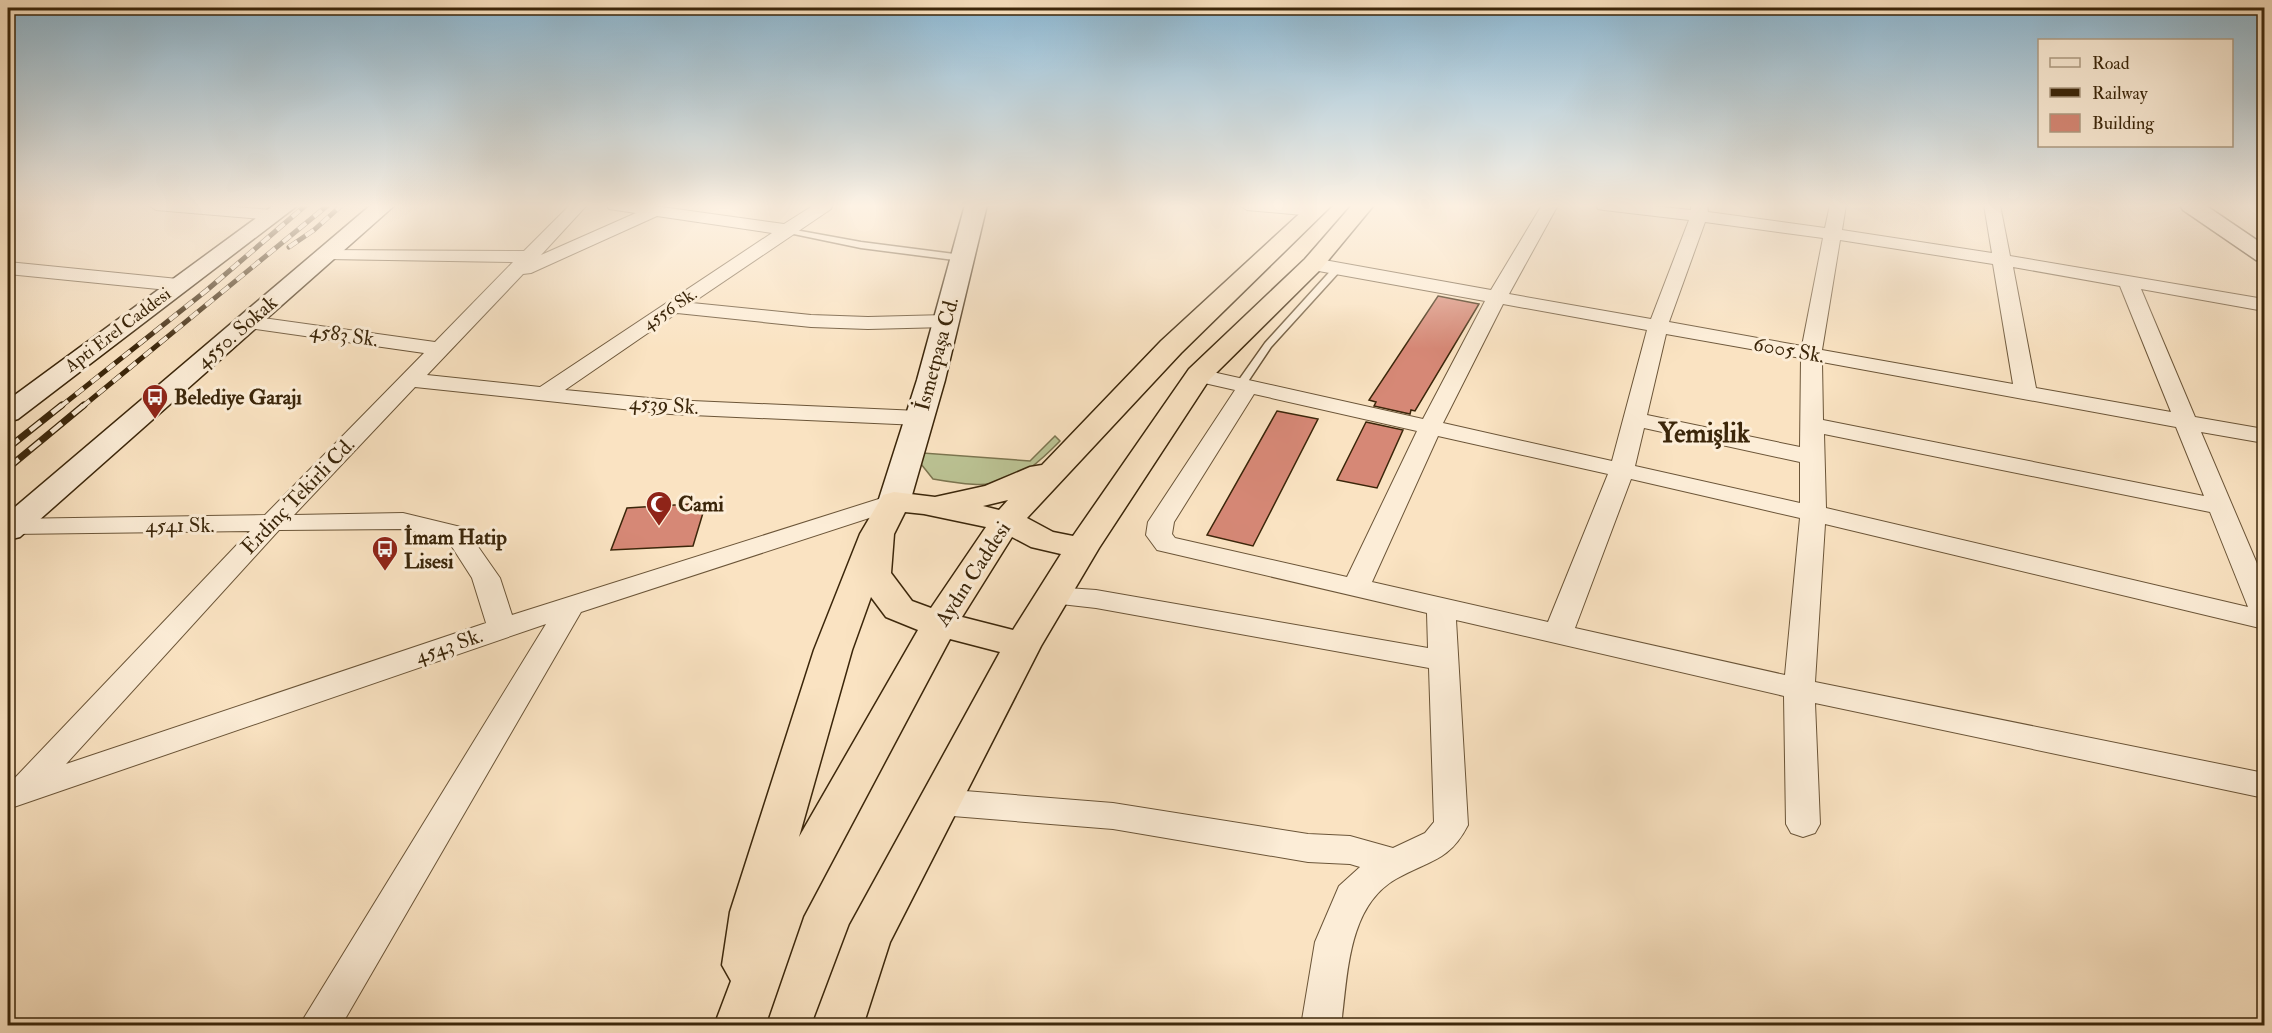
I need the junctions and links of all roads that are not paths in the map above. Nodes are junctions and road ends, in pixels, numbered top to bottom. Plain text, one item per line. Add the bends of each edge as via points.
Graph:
1 (221, 253) edge
2 (532, 253) edge
3 (551, 253) edge
4 (752, 253) edge
5 (925, 253) edge
6 (963, 253) edge
7 (1271, 253) edge
8 (1333, 253) edge
9 (1522, 253) edge
10 (1684, 253) edge
11 (1830, 253) edge
12 (1965, 253) edge
13 (2003, 253) edge
14 (327, 254) joint
15 (962, 258) junction
16 (2004, 259) junction
17 (519, 266) junction
18 (1325, 266) junction
19 (8, 268) edge
20 (2128, 281) junction
21 (178, 285) junction
22 (1497, 297) junction
23 (2265, 305) edge
24 (672, 307) junction
25 (946, 321) junction
26 (248, 322) junction
27 (1658, 326) junction
28 (440, 349) junction
29 (1811, 354) junction
30 (1199, 375) junction
31 (409, 380) junction
32 (1245, 384) junction
33 (2026, 393) junction
34 (544, 394) junction
35 (8, 413) edge
36 (919, 418) junction
37 (1635, 419) junction
38 (2185, 421) junction
39 (1812, 425) junction
40 (1430, 427) junction
41 (2265, 436) edge
42 (1812, 457) junction
43 (1058, 464) junction
44 (1622, 470) junction
45 (2221, 507) junction
46 (898, 514) junction
47 (1813, 514) junction
48 (1006, 521) junction
49 (271, 524) junction
50 (10, 528) edge
51 (1082, 548) junction
52 (1356, 587) junction
53 (1053, 596) junction
54 (571, 606) junction
55 (1441, 607) junction
56 (2265, 612) edge
57 (2265, 620) edge
58 (939, 625) junction
59 (502, 628) junction
60 (1558, 634) junction
61 (1022, 646) junction
62 (1444, 660) junction
63 (1799, 689) junction
64 (2265, 786) edge
65 (12, 798) edge
66 (940, 801) junction
67 (1803, 825) dead end
68 (1394, 864) junction
69 (319, 1026) edge
70 (739, 1026) edge
71 (837, 1026) edge
72 (1321, 1026) edge

1 - 21 street, Apti Erel Caddesi
2 - 17 street, Erdinç Tekirli Cd.
3 - 17 street
4 - 24 street, 4556 Sk.
5 - 15 lane
6 - 15 street, İsmetpaşa Cd.
7 - 43 highway, Aydın Caddesi
8 - 18 highway
9 - 22 street
10 - 27 street
11 - 29 street
12 - 16 street
13 - 16 street
14 - 17 street
14 - 26 street, 4550. Sokak
15 - 25 street, İsmetpaşa Cd.
16 - 20 street
16 - 33 street
17 - 28 street, Erdinç Tekirli Cd.
18 - 22 street, 6005 Sk.
18 - 30 highway
18 - 32 lane
19 - 21 street
20 - 23 street
20 - 38 street
21 - 35 street, Apti Erel Caddesi
22 - 27 street, 6005 Sk.
22 - 40 street
24 - 25 street via 811,321
24 - 34 street, 4556 Sk.
25 - 36 street, İsmetpaşa Cd.
26 - 28 street, 4583 Sk.
26 - 50 street, 4550. Sokak
27 - 29 street, 6005 Sk.
27 - 37 street
28 - 31 street, Erdinç Tekirli Cd.
29 - 33 street, 6005 Sk.
29 - 39 street
30 - 32 street
30 - 51 highway
31 - 34 street, 4539 Sk.
31 - 49 street, Erdinç Tekirli Cd.
32 - 40 street
32 - 52 street via 1161,522 1159,535 1166,544
33 - 38 street, 6005 Sk.
34 - 36 street, 4539 Sk. via 670,407
36 - 46 street, İsmetpaşa Cd.
37 - 42 street
37 - 44 street
38 - 41 street, 6005 Sk.
38 - 45 street
39 - 42 street
39 - 45 street
40 - 44 street
40 - 52 street
42 - 47 street
43 - 46 highway via 1014,489
43 - 48 highway, Aydın Caddesi
44 - 47 street
44 - 60 street
45 - 56 street
46 - 48 highway
46 - 54 street, 4543 Sk.
46 - 58 highway via 873,574 899,609
46 - 70 highway via 832,650 754,912
47 - 57 street
47 - 63 street
48 - 51 highway via 1043,540
48 - 58 highway, Aydın Caddesi
49 - 50 street, 4541 Sk.
49 - 59 street, 4541 Sk. via 403,521 456,534 486,578
49 - 65 street, Erdinç Tekirli Cd.
51 - 53 highway
52 - 55 street
53 - 61 highway
53 - 62 street via 1096,599
54 - 59 street, 4543 Sk.
54 - 69 street
55 - 60 street
55 - 62 street
58 - 61 highway
58 - 70 highway, Aydın Caddesi via 780,913
59 - 65 street, 4543 Sk.
60 - 63 street
61 - 66 highway
62 - 68 street via 1451,825 1437,843
63 - 64 street
63 - 67 street
66 - 68 street via 1113,816 1308,848 1350,850
66 - 71 highway via 867,940
68 - 72 street via 1381,870 1352,897 1334,942

